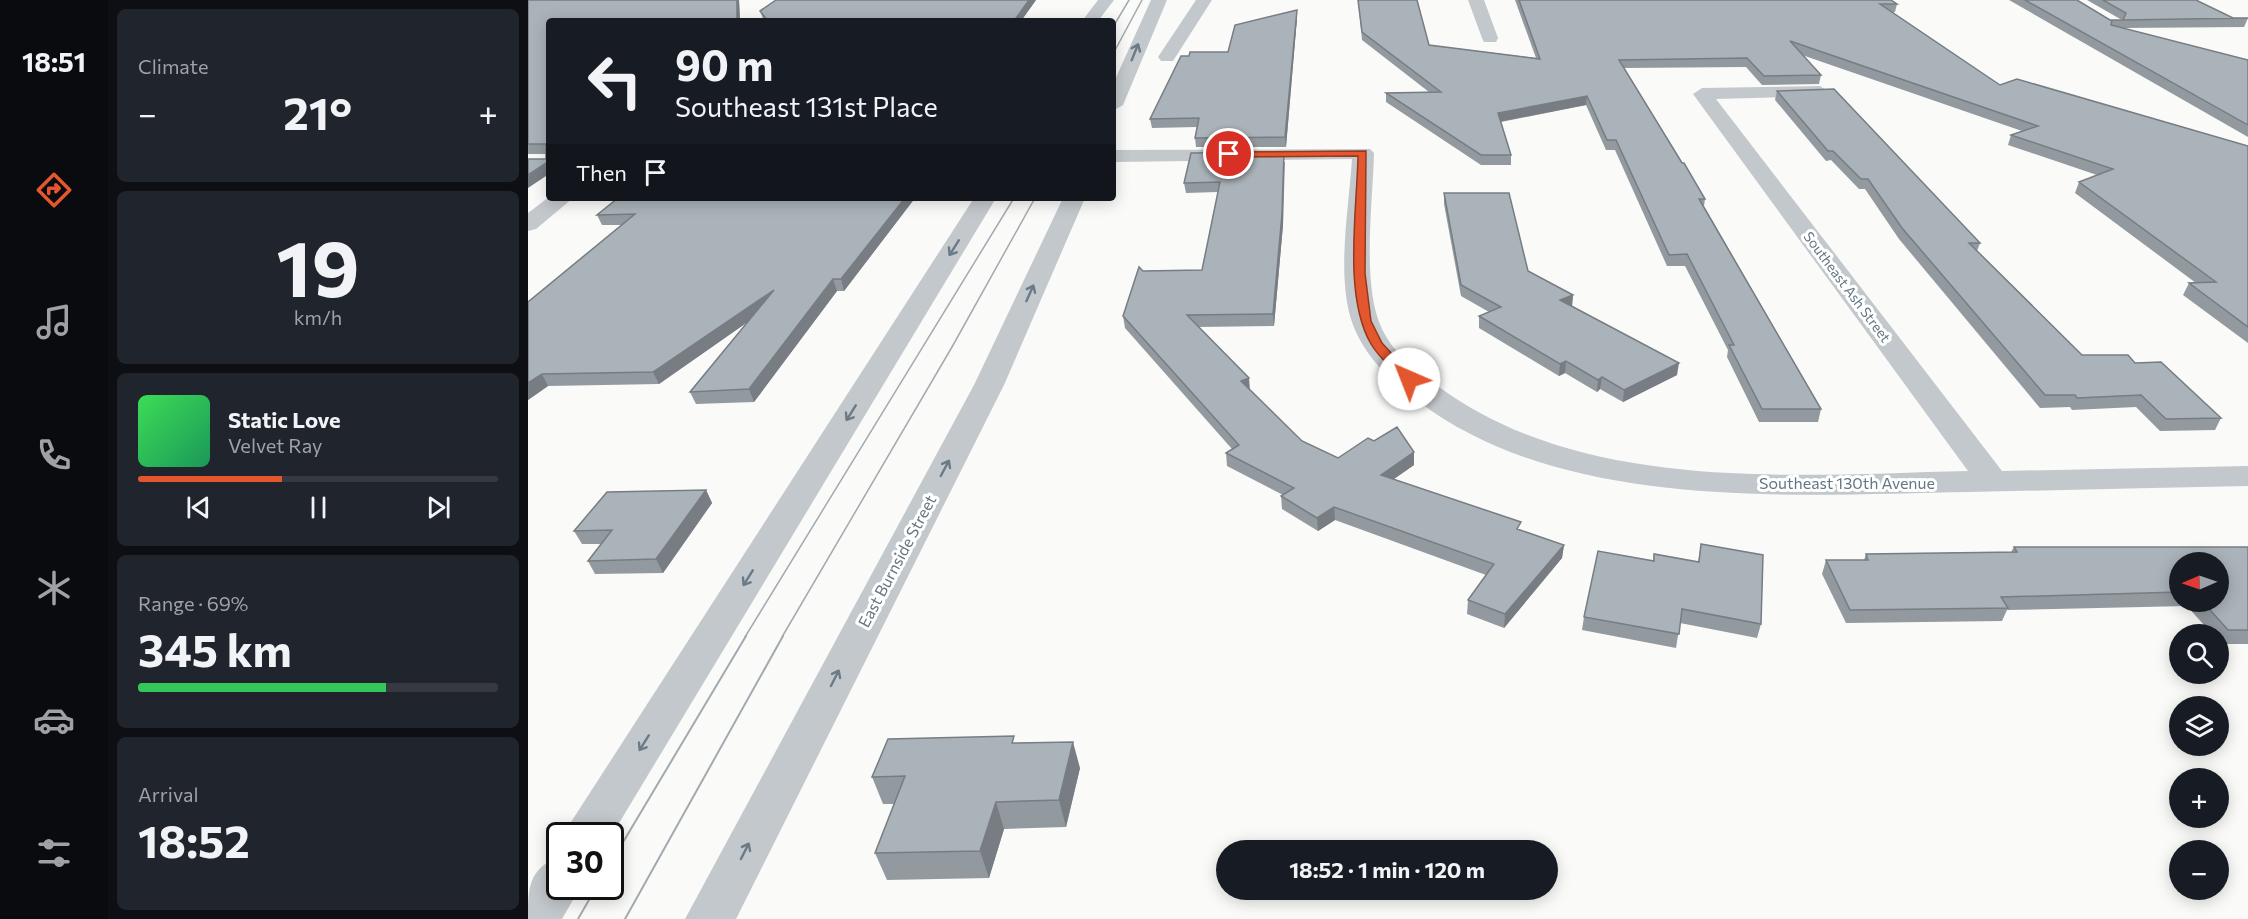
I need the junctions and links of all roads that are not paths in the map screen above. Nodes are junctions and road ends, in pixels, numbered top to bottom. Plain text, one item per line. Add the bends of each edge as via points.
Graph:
1 (1106, 0) edge
2 (1159, 0) edge
3 (1204, 0) edge
4 (1476, 0) edge
5 (1092, 18) edge
6 (1490, 38) dead end
7 (1167, 57) dead end
8 (1828, 92) edge
9 (1116, 98) edge
10 (1116, 156) edge
11 (558, 201) edge
12 (983, 201) edge
13 (1073, 201) edge
14 (528, 224) edge
15 (2248, 476) edge
16 (1992, 481) junction
17 (595, 822) edge
18 (546, 900) edge
19 (534, 919) edge
20 (710, 919) edge

1 - 5 street
9 -> 2 street
3 - 7 street
4 - 6 street
8 - 16 street, Southeast Ash Street via 1702,94
10 - 16 street, Southeast 130th Avenue via 1363,153 1360,273 1365,321 1377,344 1422,391 1457,414 1544,452 1651,476 1708,482 1785,485
11 - 14 street
12 -> 17 street
20 -> 13 street, East Burnside Street via 989,385
15 - 16 street, Southeast 130th Avenue
18 - 19 street

